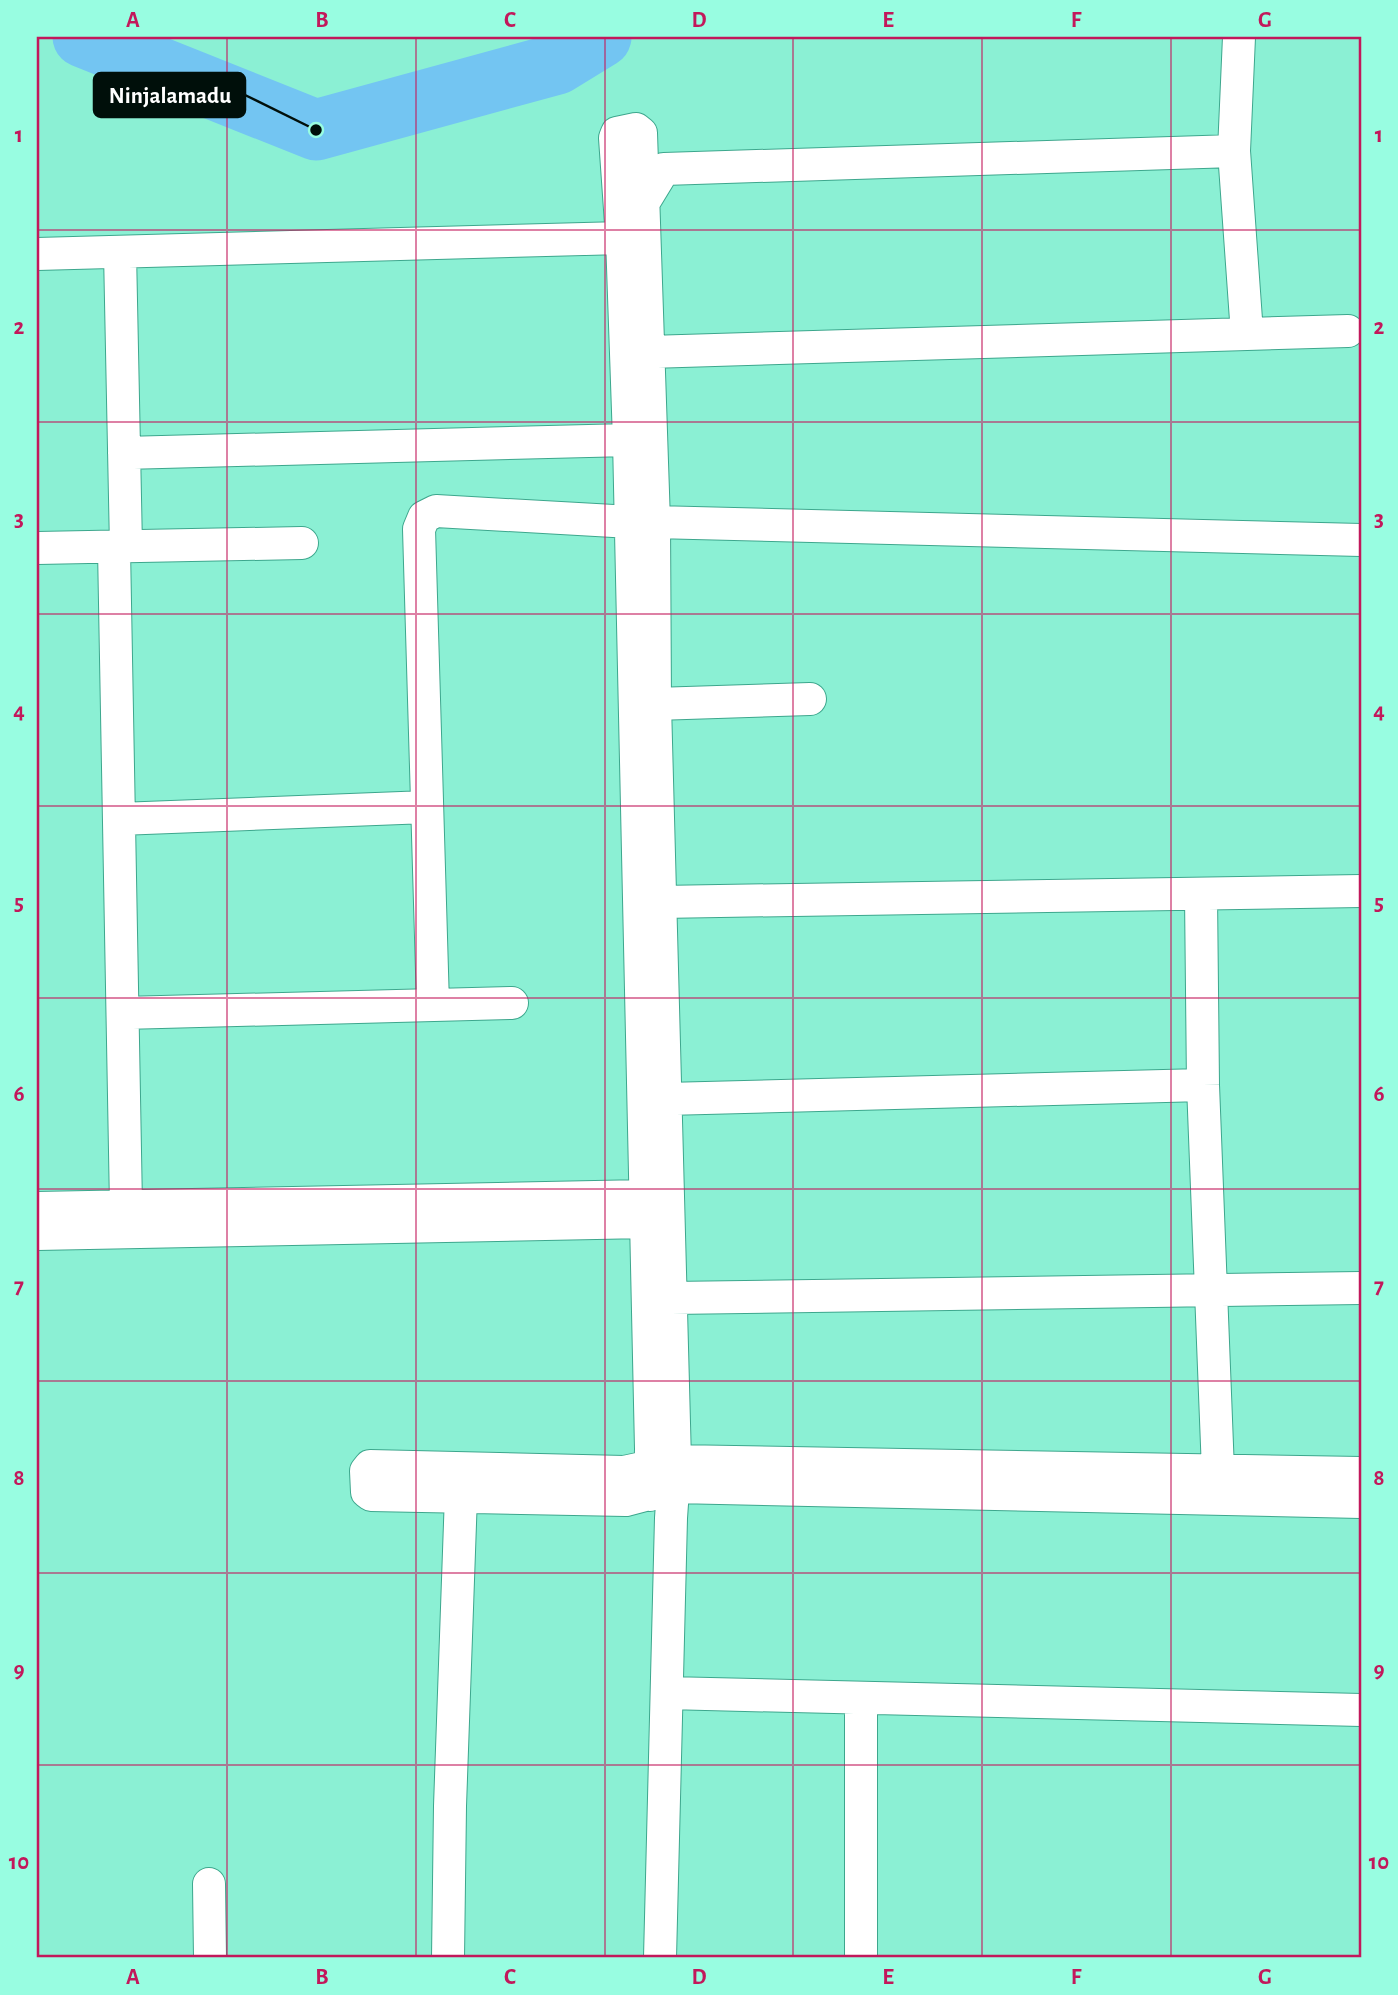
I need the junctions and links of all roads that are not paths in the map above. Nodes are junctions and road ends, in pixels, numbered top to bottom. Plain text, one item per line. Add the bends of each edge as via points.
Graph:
1 (1239, 37) edge
2 (1234, 151) junction
3 (644, 202) junction
4 (622, 238) junction
5 (120, 252) junction
6 (37, 254) edge
7 (1348, 331) dead end
8 (1247, 334) junction
9 (649, 352) junction
10 (629, 440) junction
11 (124, 453) junction
12 (643, 522) junction
13 (1361, 540) edge
14 (302, 543) dead end
15 (120, 547) junction
16 (37, 548) edge
17 (810, 699) dead end
18 (655, 704) junction
19 (427, 807) junction
20 (119, 819) junction
21 (1361, 891) edge
22 (1201, 895) junction
23 (660, 902) junction
24 (512, 1003) dead end
25 (433, 1005) junction
26 (123, 1013) junction
27 (1203, 1085) junction
28 (666, 1099) junction
29 (126, 1206) junction
30 (37, 1208) edge
31 (646, 1209) junction
32 (37, 1234) edge
33 (1361, 1288) edge
34 (1211, 1290) junction
35 (671, 1298) junction
36 (1218, 1471) junction
37 (1361, 1473) edge
38 (662, 1477) junction
39 (461, 1495) junction
40 (1361, 1502) edge
41 (667, 1693) junction
42 (861, 1698) junction
43 (1361, 1710) edge
44 (209, 1884) dead end
45 (210, 1958) edge
46 (448, 1958) edge
47 (660, 1958) edge
48 (861, 1958) edge

1 - 2 street
2 - 3 street via 664,169
2 - 8 street
3 - 4 street
3 - 4 street via 641,133 636,129 619,132 615,138
3 - 9 street
4 - 5 street
4 - 10 street
5 - 6 street
5 - 11 street
7 - 8 street
8 - 9 street
9 - 12 street
10 - 11 street
10 - 12 street
11 - 15 street
12 - 13 street
12 - 18 street
12 - 19 street via 436,511 424,517 419,528
12 - 31 street
14 - 15 street
15 - 16 street
15 - 20 street
17 - 18 street
18 - 23 street
19 - 20 street
19 - 25 street
20 - 26 street
21 - 22 street
22 - 23 street
22 - 27 street
23 - 28 street
24 - 25 street
25 - 26 street
26 - 29 street
27 - 28 street
27 - 34 street
28 - 35 street
29 - 30 street
29 - 31 street
31 - 32 street
31 - 38 street
33 - 34 street
34 - 35 street
34 - 36 street
35 - 38 street
36 - 37 street
36 - 38 street
38 - 39 street via 626,1500
38 - 39 street via 624,1472 370,1466 366,1471 370,1495
38 - 40 street
38 - 41 street via 671,1518
39 - 46 street
41 - 42 street
41 - 47 street
42 - 43 street
42 - 48 street
44 - 45 street

